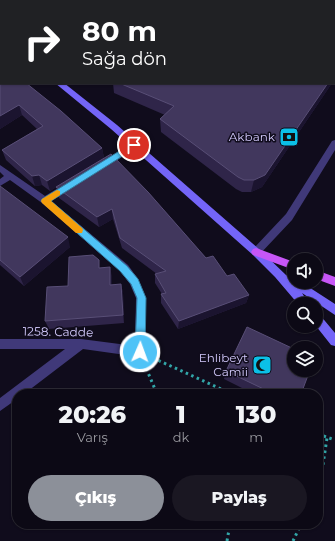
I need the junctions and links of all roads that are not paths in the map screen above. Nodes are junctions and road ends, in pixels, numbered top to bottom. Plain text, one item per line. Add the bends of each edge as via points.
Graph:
1 (60, 84) edge
2 (335, 143) edge
3 (134, 145) junction
4 (0, 168) edge
5 (98, 168) edge
6 (10, 176) junction
7 (78, 181) edge
8 (0, 183) edge
9 (45, 201) junction
10 (256, 252) junction
11 (287, 263) edge
12 (279, 274) junction
13 (323, 277) edge
14 (335, 282) edge
15 (298, 297) edge
16 (335, 310) edge
17 (323, 326) edge
18 (335, 341) edge
19 (0, 344) edge
20 (81, 344) junction
21 (21, 389) edge
22 (12, 396) edge
23 (0, 405) edge

1 - 3 main road
2 - 10 street via 289,217
3 - 5 street
3 - 10 main road
4 - 6 street
6 - 8 street
6 - 9 street
7 - 9 street
9 - 20 street, 1258. Cadde via 124,268 141,298 140,352
10 - 11 main road
10 - 12 main road
12 - 15 main road
12 - 16 main road
13 - 14 main road
17 - 18 main road
19 - 20 street, 1258. Cadde
20 - 21 street
22 - 23 street

